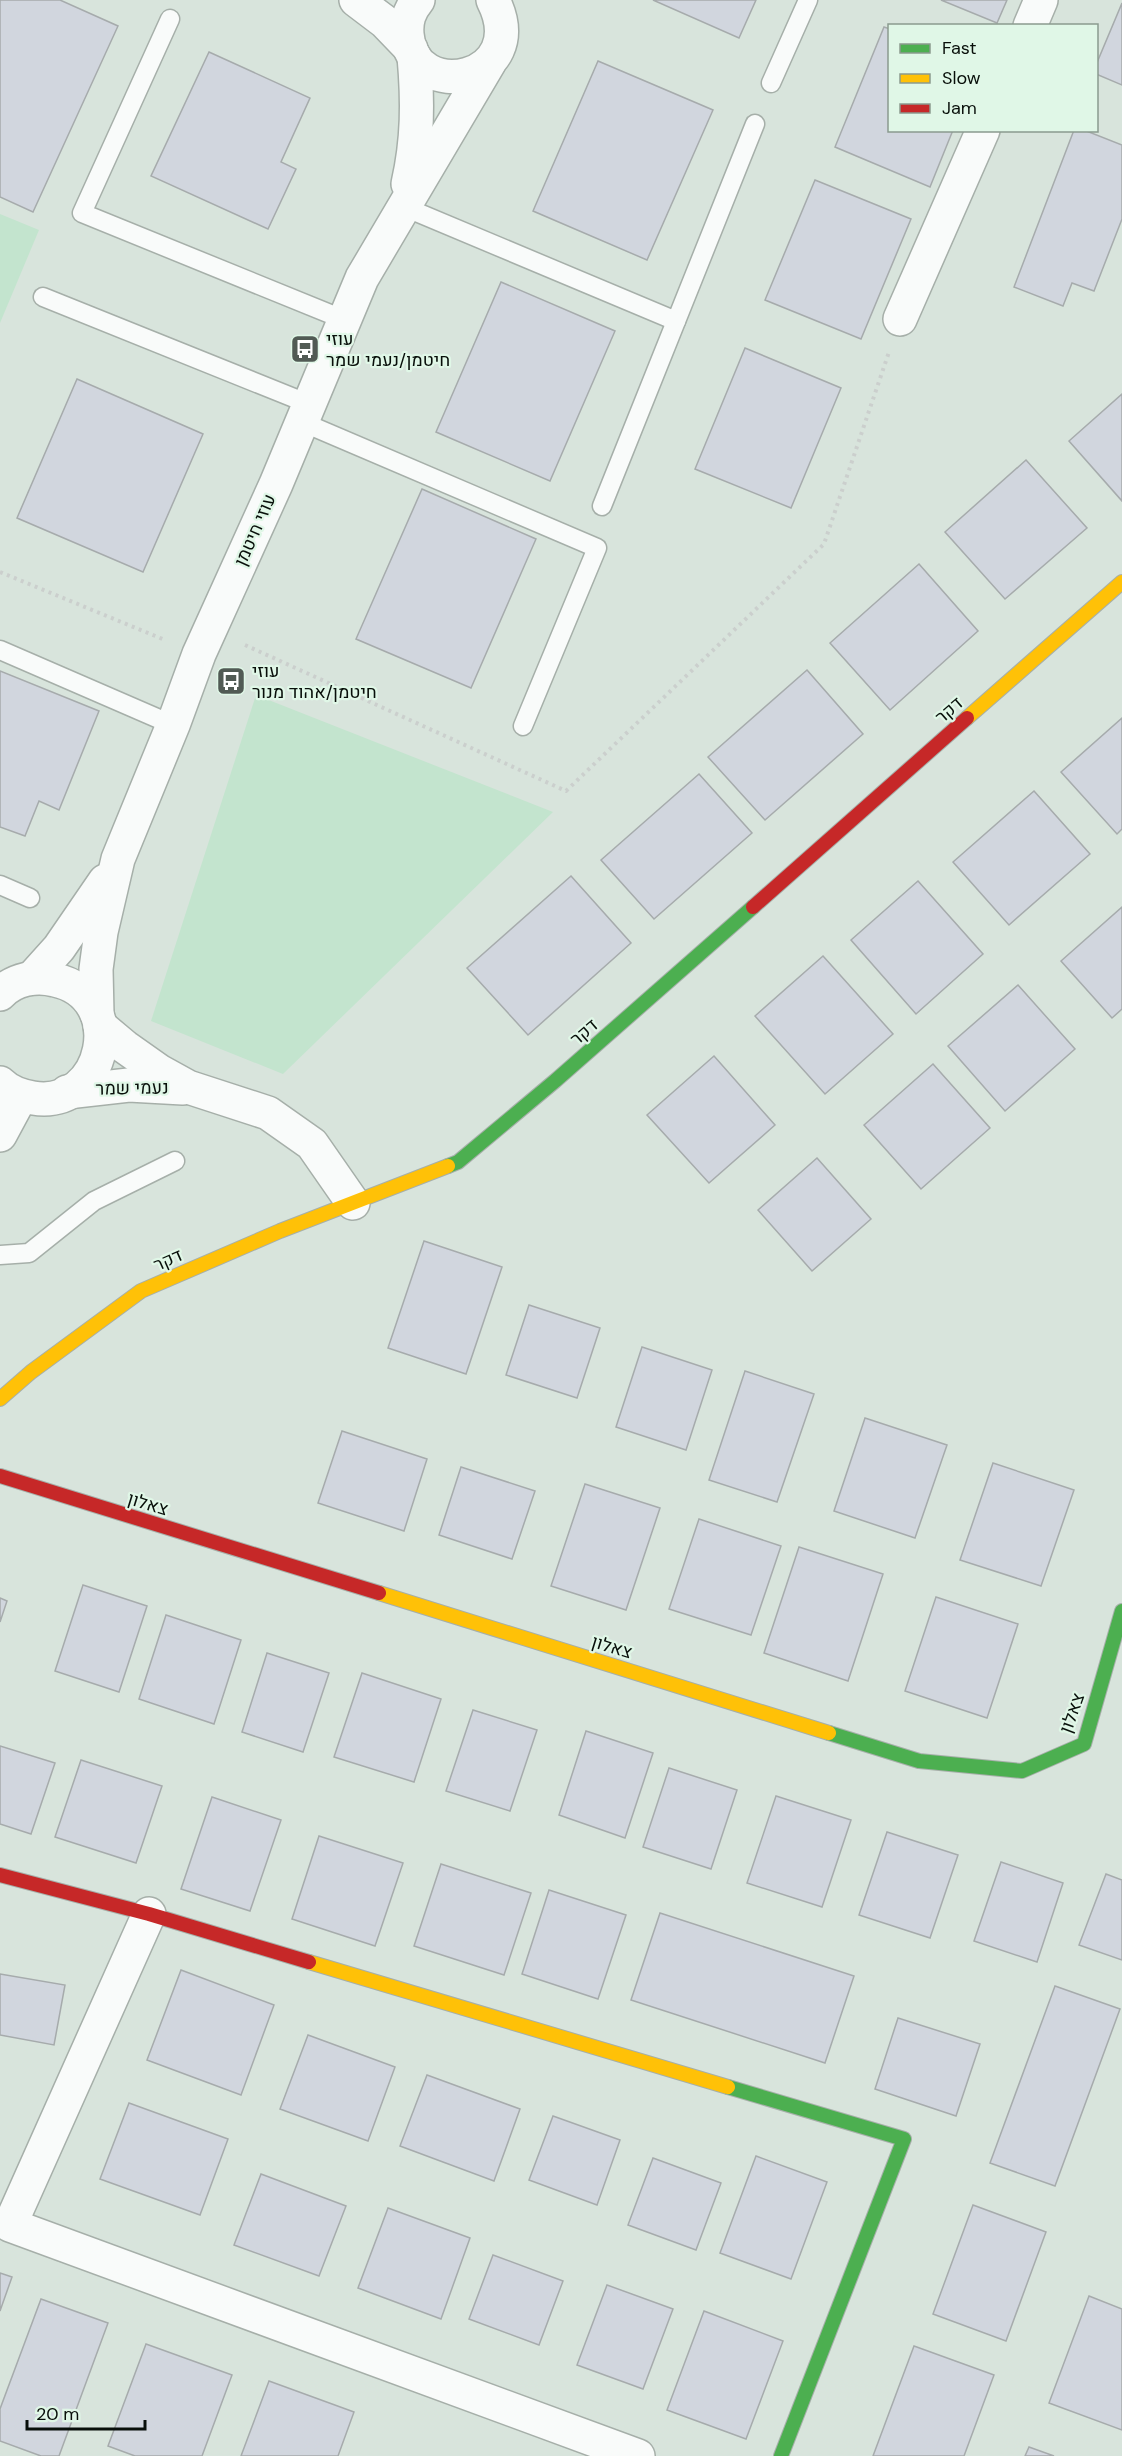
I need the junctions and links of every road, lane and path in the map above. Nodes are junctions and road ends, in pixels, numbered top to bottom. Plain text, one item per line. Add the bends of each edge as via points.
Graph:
1 (356, 0) edge
2 (418, 0) edge
3 (808, 0) edge
4 (1041, 0) edge
5 (499, 5) edge
6 (170, 19) dead end
7 (1031, 24) edge
8 (413, 53) junction
9 (489, 63) junction
10 (771, 83) dead end
11 (755, 124) dead end
12 (982, 132) edge
13 (402, 206) junction
14 (43, 297) dead end
15 (900, 319) joint
16 (345, 320) junction
17 (676, 321) junction
18 (306, 413) junction
19 (602, 506) dead end
20 (0, 572) edge
21 (1122, 582) edge
22 (205, 642) junction
23 (0, 651) edge
24 (173, 725) junction
25 (524, 726) dead end
26 (118, 859) junction
27 (0, 885) edge
28 (30, 898) dead end
29 (32, 978) junction
30 (0, 994) edge
31 (98, 1020) junction
32 (11, 1089) edge
33 (197, 1090) junction
34 (67, 1092) junction
35 (0, 1135) edge
36 (175, 1161) dead end
37 (353, 1203) junction
38 (0, 1255) edge
39 (0, 1399) edge
40 (0, 1476) edge
41 (1122, 1611) edge
42 (0, 1875) edge
43 (149, 1914) junction
44 (638, 2456) edge
45 (781, 2456) edge

1 - 8 street via 385,22
2 - 8 street, עוזי חיטמן via 406,24
3 - 10 lane
4 - 7 street
5 - 9 street, עוזי חיטמן via 502,31 499,48
6 - 16 lane via 82,213
8 - 9 street via 426,69 443,76 475,73
8 - 13 street, עוזי חיטמן via 416,150
9 - 13 street, עוזי חיטמן
11 - 17 lane
12 - 15 street
13 - 16 street, עוזי חיטמן via 362,278
13 - 17 lane
14 - 18 lane
15 - 22 path via 825,544 566,791
16 - 18 street, עוזי חיטמן
17 - 19 lane
18 - 22 street, עוזי חיטמן
18 - 25 lane via 597,548
20 - 22 path
21 - 37 street, דקר via 458,1162
22 - 24 street, עוזי חיטמן
23 - 24 lane
24 - 26 street, עוזי חיטמן
26 - 29 street, עוזי חיטמן via 92,903
26 - 31 street, עוזי חיטמן via 96,969
27 - 28 lane
29 - 30 street
29 - 31 street, נעמי שמר via 65,982 92,1004
31 - 33 street, נעמי שמר via 159,1071
31 - 34 street, עוזי חיטמן via 102,1039 99,1056 78,1087
32 - 34 street, נעמי שמר via 41,1099
32 - 35 street
33 - 34 street, נעמי שמר via 129,1085
33 - 37 street, נעמי שמר via 268,1113 312,1144
36 - 38 lane via 94,1201 29,1253
37 - 39 street, דקר via 141,1291 30,1372
40 - 41 street, צאלון via 919,1761 1022,1771 1084,1744
42 - 43 street
43 - 44 street via 10,2226
43 - 45 street via 904,2139

